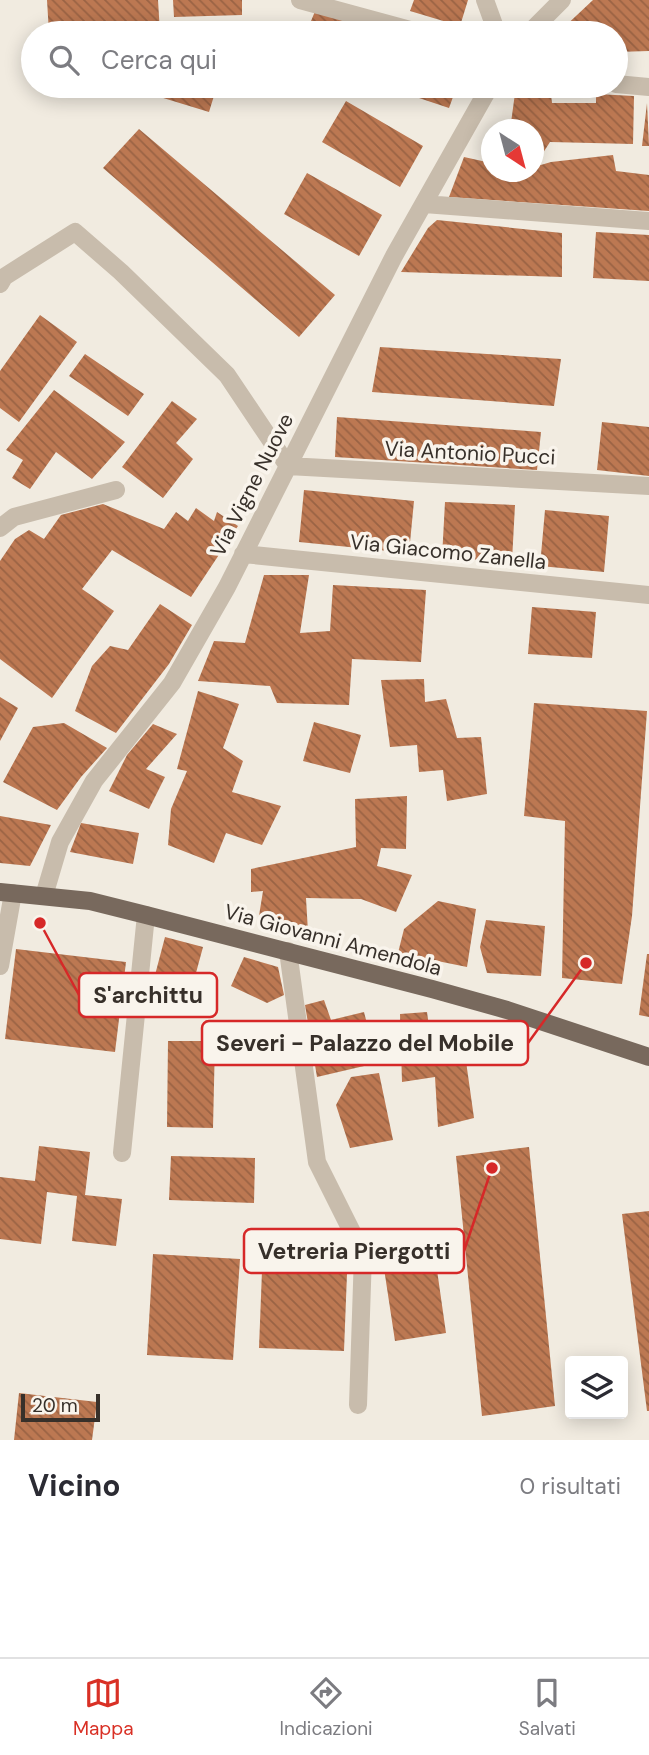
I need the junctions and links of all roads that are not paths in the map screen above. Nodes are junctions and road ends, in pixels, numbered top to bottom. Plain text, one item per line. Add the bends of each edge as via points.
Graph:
1 (300, 0) edge
2 (485, 0) edge
3 (562, 0) edge
4 (377, 21) edge
5 (493, 21) edge
6 (541, 21) edge
7 (628, 85) edge
8 (649, 87) edge
9 (483, 98) edge
10 (424, 204) junction
11 (649, 221) edge
12 (0, 284) edge
13 (288, 466) junction
14 (649, 486) edge
15 (116, 490) dead end
16 (0, 528) edge
17 (243, 554) junction
18 (649, 595) edge
19 (6, 892) edge
20 (44, 896) junction
21 (146, 915) junction
22 (288, 951) junction
23 (0, 966) edge
24 (649, 1056) edge
25 (122, 1153) dead end
26 (358, 1405) dead end

1 - 4 street
2 - 5 street
3 - 6 street
7 - 8 street
9 - 10 street, Via Vigne Nuove
10 - 11 street
10 - 13 street, Via Vigne Nuove
12 - 13 street via 75,232 227,375
13 - 14 street, Via Antonio Pucci
13 - 17 street, Via Vigne Nuove
15 - 16 street via 14,517
17 - 18 street, Via Giacomo Zanella
17 - 20 street, Via Vigne Nuove via 172,683 94,781 60,842
19 - 20 main road, Via Giovanni Amendola
19 - 23 street
20 - 21 main road, Via Giovanni Amendola via 90,901
21 - 22 main road, Via Giovanni Amendola
21 - 25 street
22 - 24 main road, Via Giovanni Amendola via 507,1010
22 - 26 street via 317,1162 363,1254

